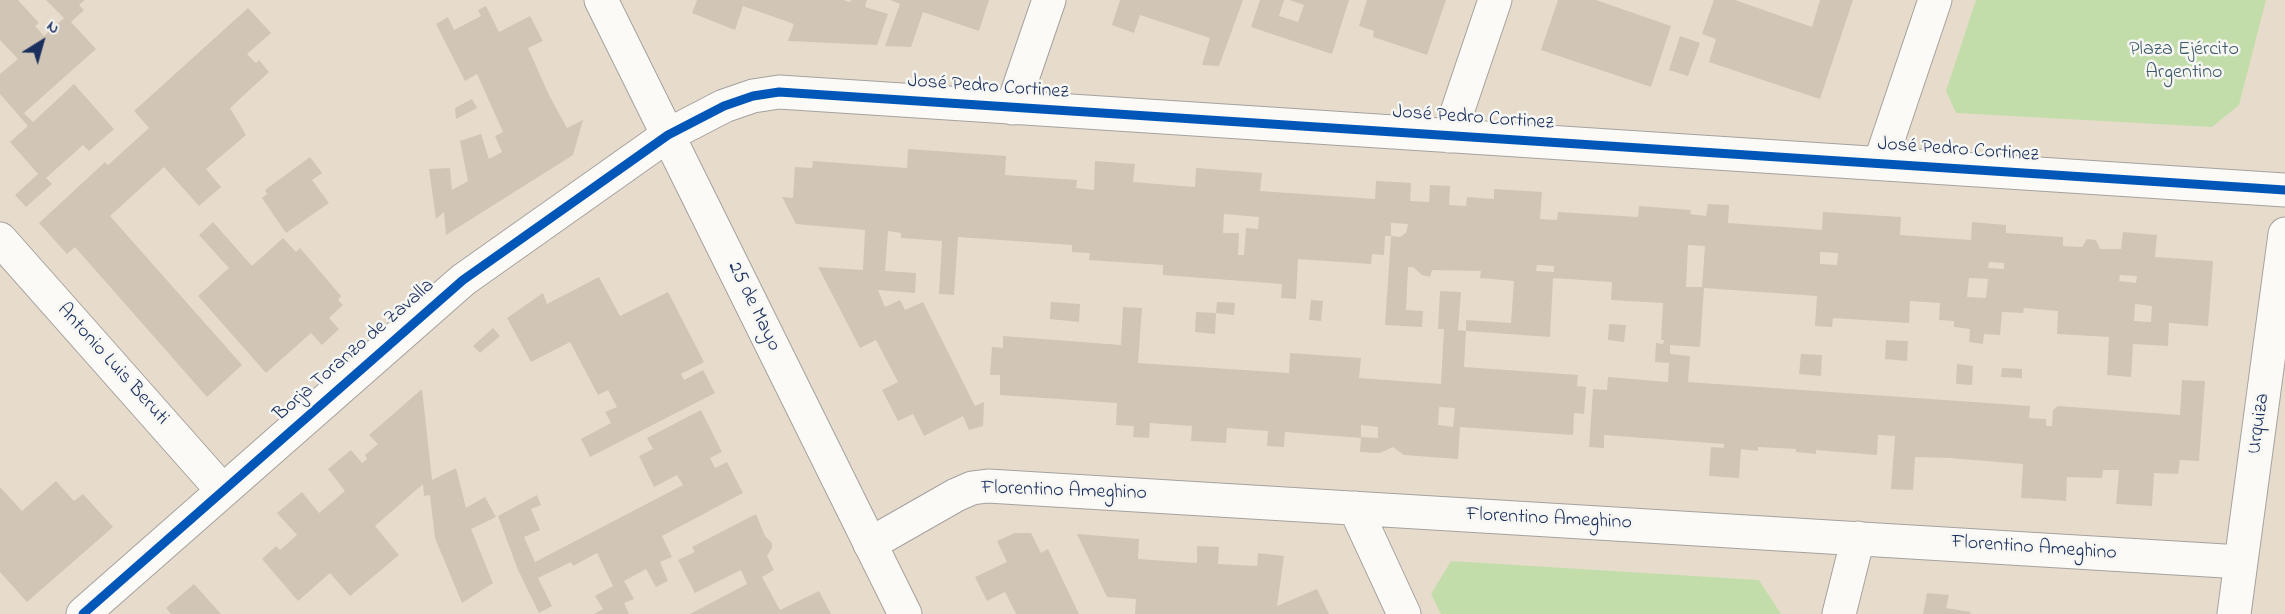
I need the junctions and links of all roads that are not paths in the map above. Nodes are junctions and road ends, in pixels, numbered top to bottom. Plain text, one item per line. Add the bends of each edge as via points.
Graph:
1 (601, 0) edge
2 (1049, 0) edge
3 (1495, 0) edge
4 (1935, 0) edge
5 (1012, 108) junction
6 (668, 135) junction
7 (1449, 136) junction
8 (1881, 164) junction
9 (2285, 190) edge
10 (2285, 234) edge
11 (0, 238) edge
12 (223, 491) junction
13 (1355, 508) junction
14 (1858, 538) junction
15 (870, 544) junction
16 (2241, 562) junction
17 (83, 614) edge
18 (905, 614) edge
19 (1404, 614) edge
20 (1839, 614) edge
21 (2234, 614) edge

1 - 6 street, 25 de Mayo
2 - 5 street
3 - 7 street
4 - 8 street
5 - 6 street, José Pedro Cortinez via 779,92 724,106
5 - 7 street, José Pedro Cortinez
6 - 12 street, Borja Toranzo de Zavalla via 463,280
6 - 15 street, 25 de Mayo
7 - 8 street, José Pedro Cortinez
8 - 9 street, José Pedro Cortinez
10 - 16 street, Urquiza
11 - 12 street, Antonio Luis Beruti
12 - 17 street, Borja Toranzo de Zavalla
13 - 14 street, Florentino Ameghino
13 - 15 street, Florentino Ameghino via 988,486 956,495
13 - 19 street
14 - 16 street, Florentino Ameghino
14 - 20 street
15 - 18 street, 25 de Mayo
16 - 21 street, Urquiza

